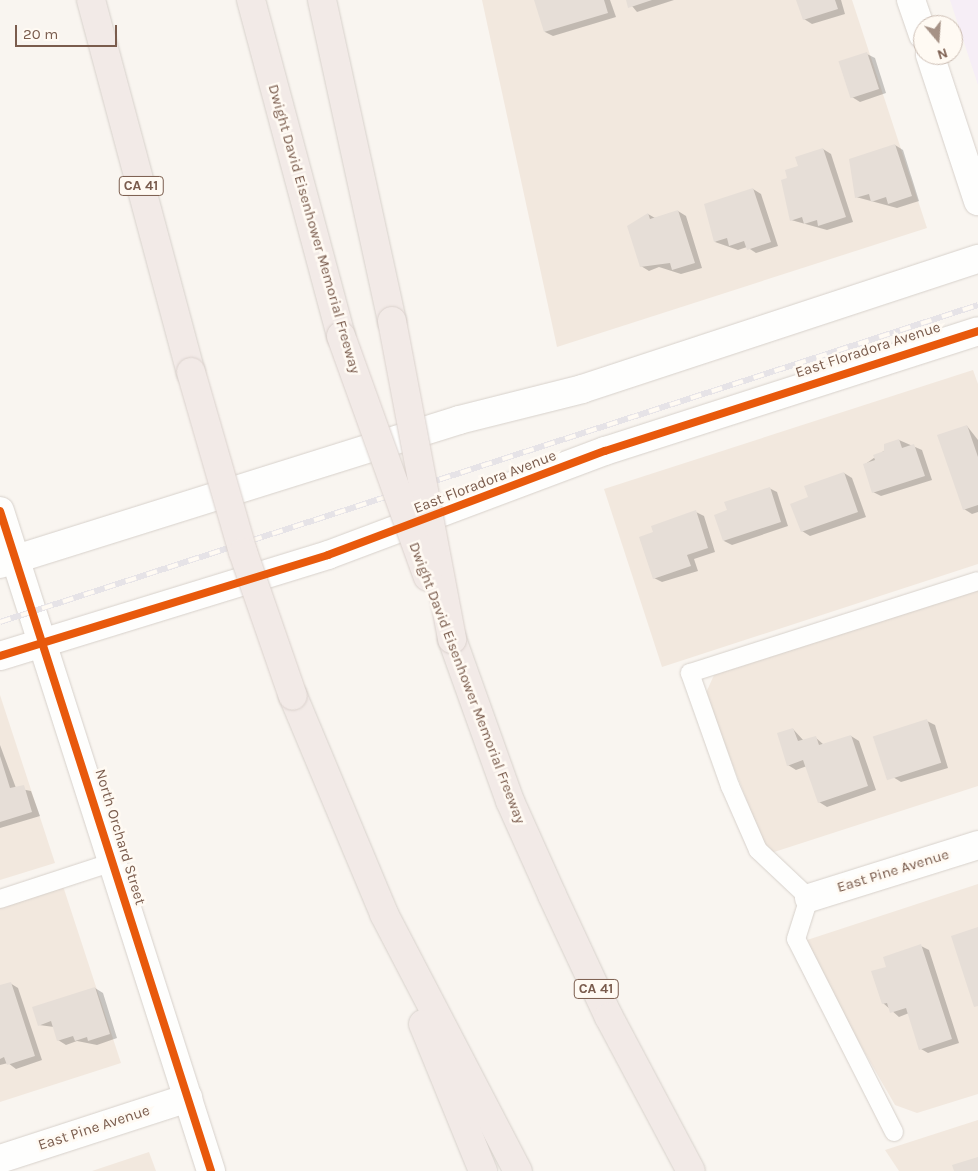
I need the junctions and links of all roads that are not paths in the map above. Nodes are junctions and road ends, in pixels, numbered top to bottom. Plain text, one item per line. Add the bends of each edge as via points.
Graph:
1 (75, 0) edge
2 (91, 0) edge
3 (251, 0) edge
4 (322, 0) edge
5 (912, 0) edge
6 (917, 15) edge
7 (934, 65) edge
8 (976, 185) edge
9 (141, 188) junction
10 (978, 259) edge
11 (978, 331) edge
12 (0, 511) edge
13 (8, 562) edge
14 (978, 581) edge
15 (452, 639) junction
16 (44, 643) junction
17 (0, 656) edge
18 (978, 845) edge
19 (113, 862) junction
20 (809, 898) junction
21 (0, 899) edge
22 (384, 914) junction
23 (188, 1098) junction
24 (894, 1132) dead end
25 (0, 1158) edge
26 (211, 1171) edge
27 (483, 1171) edge
28 (518, 1171) edge
29 (692, 1171) edge

1 - 9 highway
2 - 9 highway, CA 41
3 - 15 highway, Dwight David Eisenhower Memorial Freeway / CA 41, bridge via 341,336
4 - 15 highway, bridge via 392,321
5 - 6 street
7 - 8 street
9 - 22 highway, CA 41, bridge via 244,552 293,696
10 - 13 street via 582,389 459,420
11 - 16 street, East Floradora Avenue via 605,451 328,555
12 - 13 street, North Orchard Street
13 - 16 street, North Orchard Street
14 - 20 lane via 690,673 730,786 758,850
15 - 29 highway, Dwight David Eisenhower Memorial Freeway / CA 41 via 510,802 548,887 609,1017
16 - 17 street, East Floradora Avenue
16 - 19 street, North Orchard Street
18 - 20 street, East Pine Avenue
19 - 21 lane
19 - 23 street, North Orchard Street
20 - 24 lane via 796,939
22 - 27 highway via 443,1080
22 - 28 highway, CA 41
23 - 25 street, East Pine Avenue
23 - 26 street, North Orchard Street

